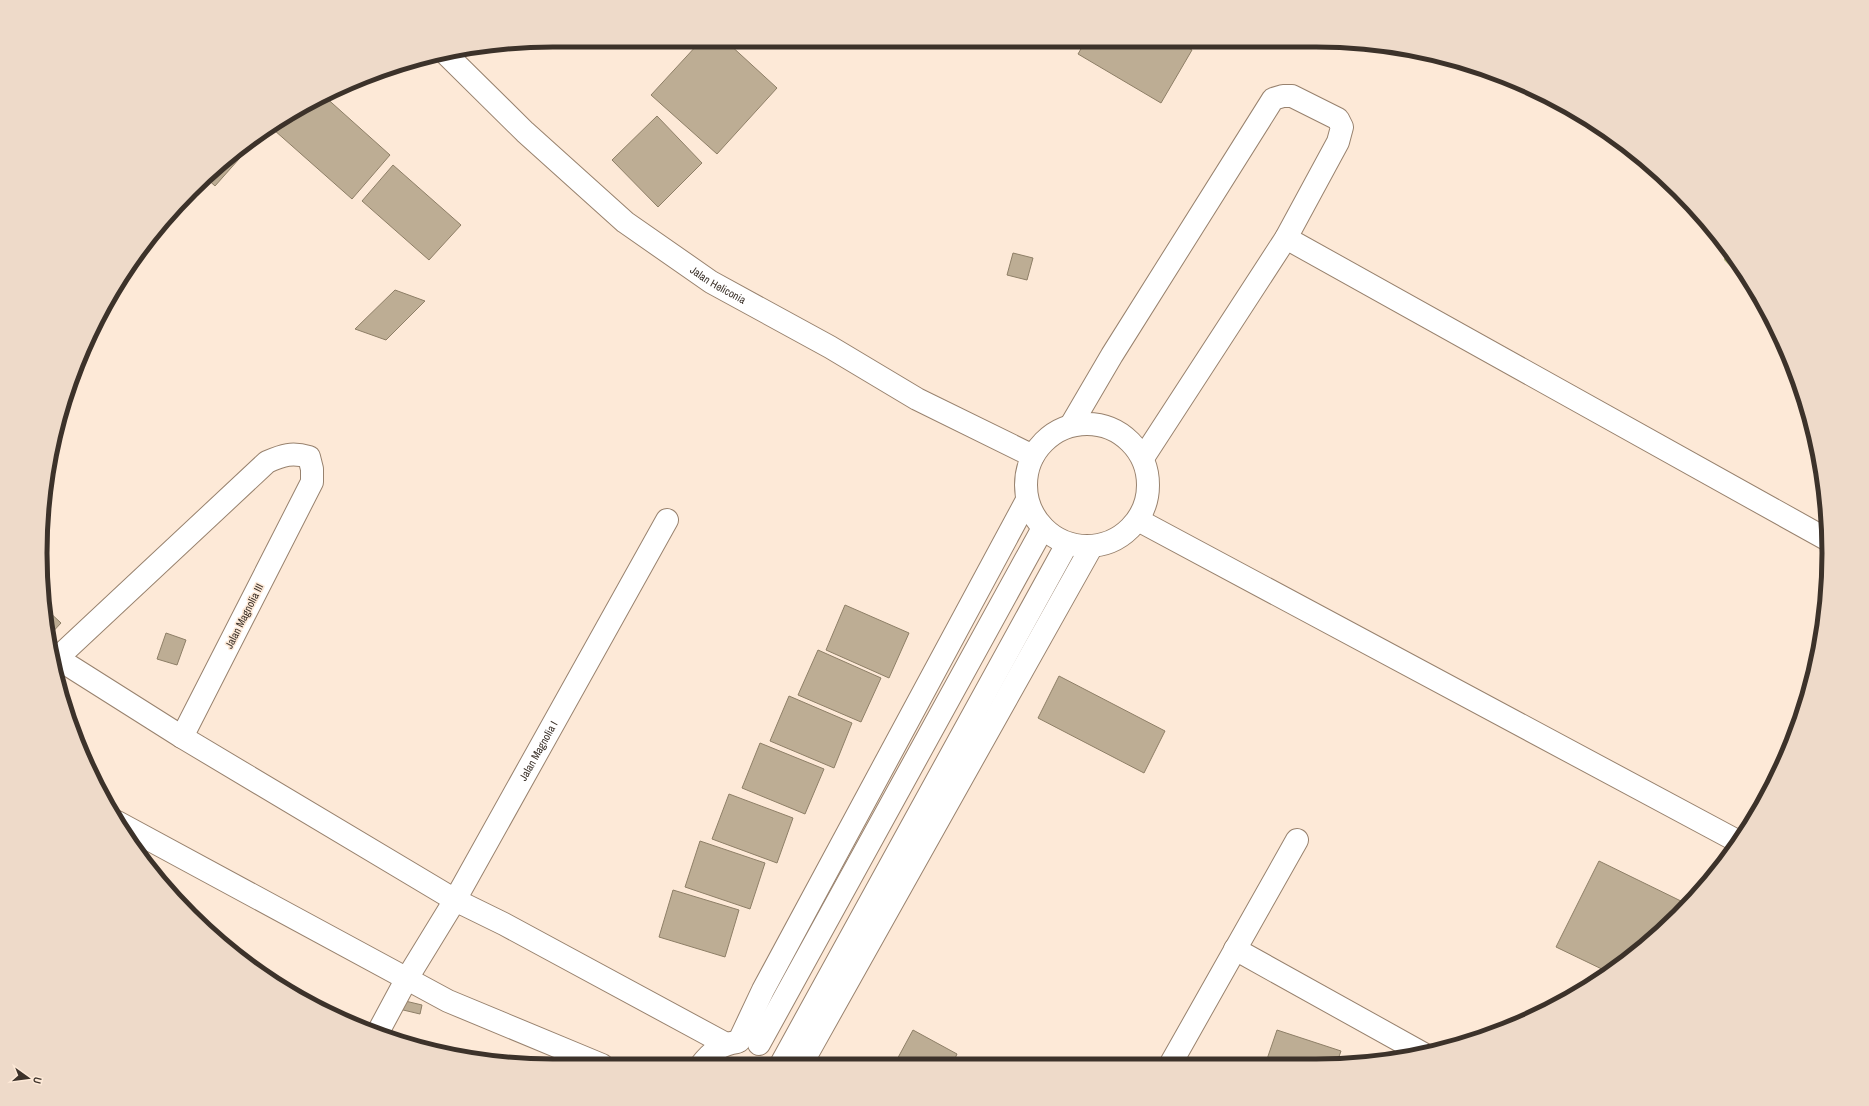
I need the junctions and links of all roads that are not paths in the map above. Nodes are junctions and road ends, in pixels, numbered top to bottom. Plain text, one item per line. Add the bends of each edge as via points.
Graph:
1 (450, 58) edge
2 (1286, 238) junction
3 (1071, 425) junction
4 (1033, 456) junction
5 (1143, 458) junction
6 (1027, 500) junction
7 (667, 520) dead end
8 (1138, 520) junction
9 (1043, 528) junction
10 (1821, 536) edge
11 (1067, 544) junction
12 (1092, 546) junction
13 (58, 657) edge
14 (59, 663) edge
15 (182, 737) junction
16 (129, 828) edge
17 (1733, 839) edge
18 (1297, 840) dead end
19 (455, 900) junction
20 (1235, 950) junction
21 (406, 980) junction
22 (381, 1028) edge
23 (741, 1043) junction
24 (1415, 1049) edge
25 (588, 1059) edge
26 (706, 1059) edge
27 (780, 1059) edge
28 (791, 1059) edge
29 (792, 1059) edge
30 (1173, 1059) edge

1 - 4 street, Jalan Heliconia via 525,132 625,222 711,282 830,347 917,399
2 - 3 street via 1338,142 1342,127 1338,119 1292,96 1273,99 1112,355
2 - 5 street
2 - 10 street
3 - 4 street via 1055,432 1042,442
3 - 5 street via 1099,424 1113,429 1125,436
4 - 6 street via 1026,477
5 - 8 street via 1148,486 1146,501
6 - 9 street via 1033,515
6 - 23 street via 763,990
7 - 19 street, Jalan Magnolia I
8 - 12 street via 1118,538
8 - 17 street
9 - 11 street
9 - 23 street
11 - 12 street
11 - 28 street
12 - 29 street
13 - 15 street, Jalan Magnolia III via 267,462 284,454 293,453 309,457 312,482
14 - 15 street
15 - 19 street
16 - 21 street
18 - 20 street
19 - 21 street, Jalan Magnolia I
19 - 23 street
20 - 24 street
20 - 30 street
21 - 22 street, Jalan Magnolia I
21 - 25 street via 448,1001
23 - 26 street via 710,1053
23 - 27 street via 767,1049

